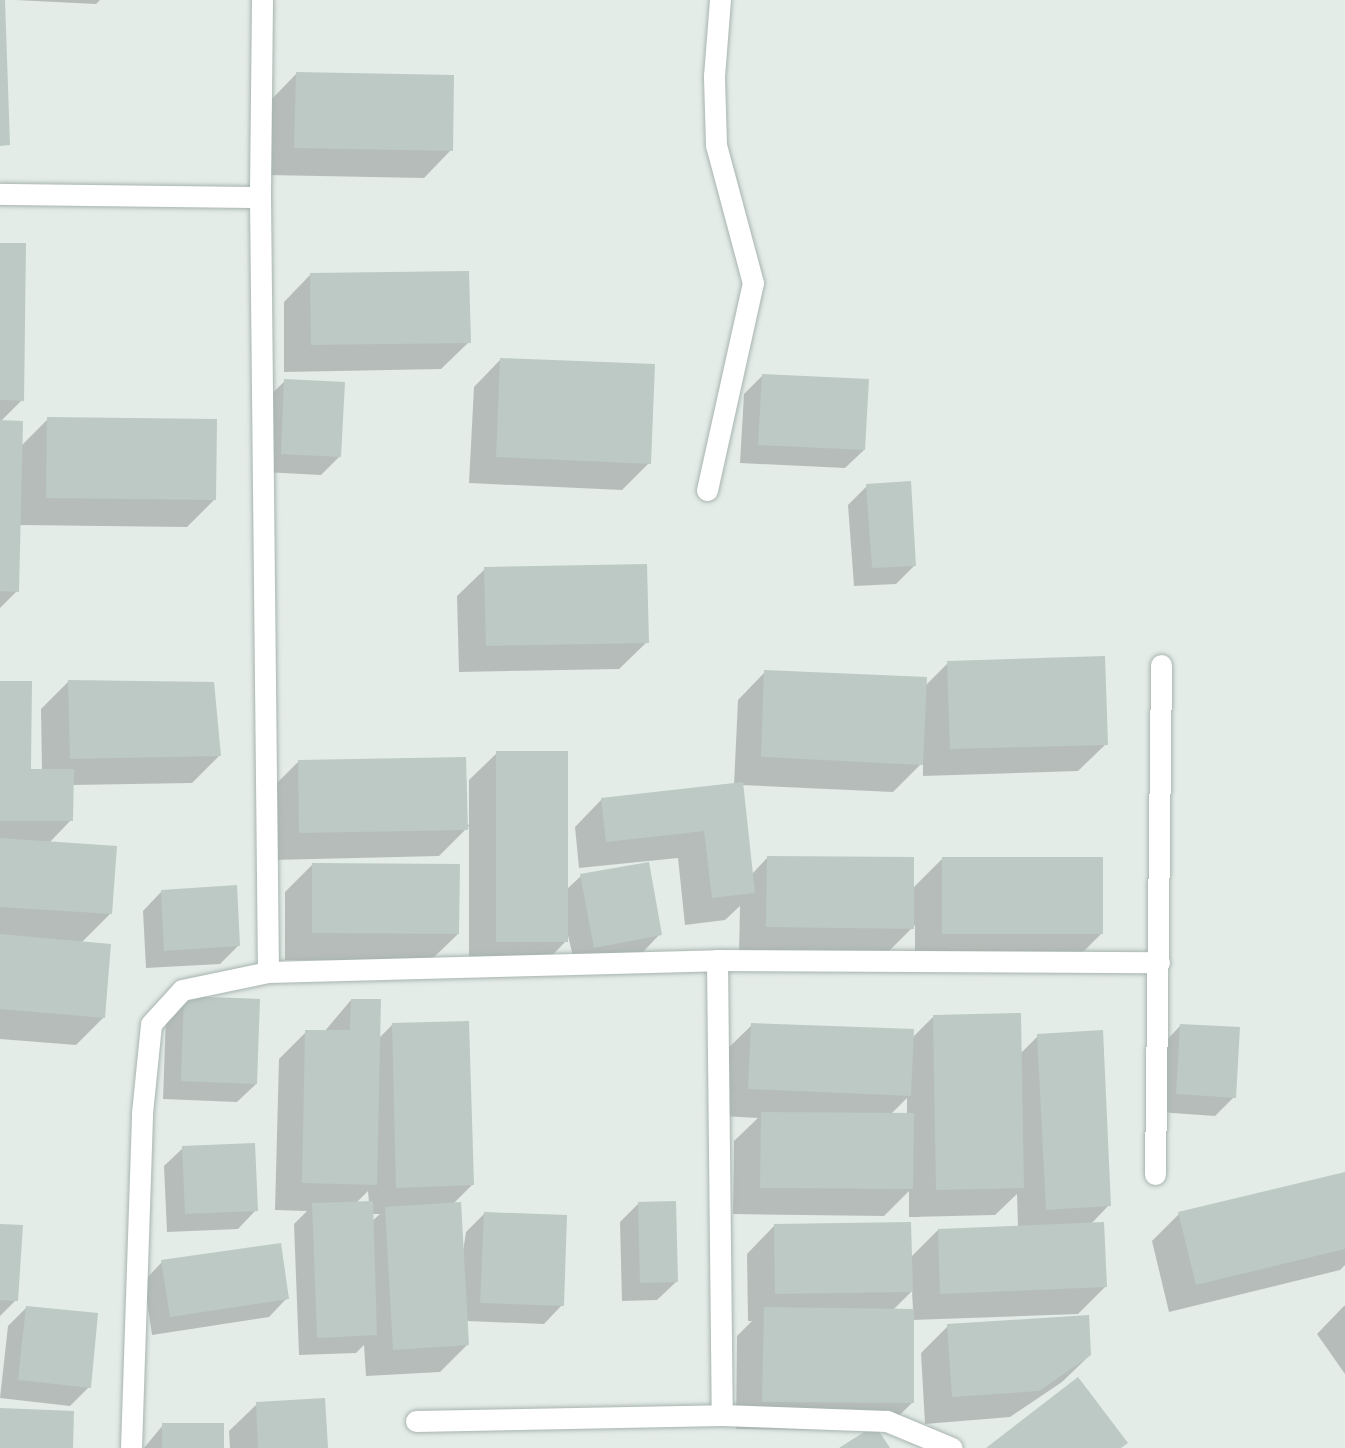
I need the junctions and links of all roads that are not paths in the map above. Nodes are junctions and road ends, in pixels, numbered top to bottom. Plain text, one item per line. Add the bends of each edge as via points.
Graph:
1 (262, 0) edge
2 (720, 0) edge
3 (0, 194) edge
4 (260, 197) junction
5 (707, 490) dead end
6 (1161, 665) dead end
7 (717, 960) junction
8 (1159, 962) junction
9 (268, 972) junction
10 (1155, 1174) dead end
11 (722, 1415) junction
12 (416, 1421) dead end
13 (131, 1448) edge
14 (952, 1448) edge

1 - 4 street
2 - 5 street via 714,76 716,145 753,283
3 - 4 street
4 - 9 street
6 - 8 street
7 - 8 street
7 - 9 street
7 - 11 street
8 - 10 street
9 - 13 street via 182,990 151,1024 142,1113
11 - 12 street
11 - 14 street via 887,1421

